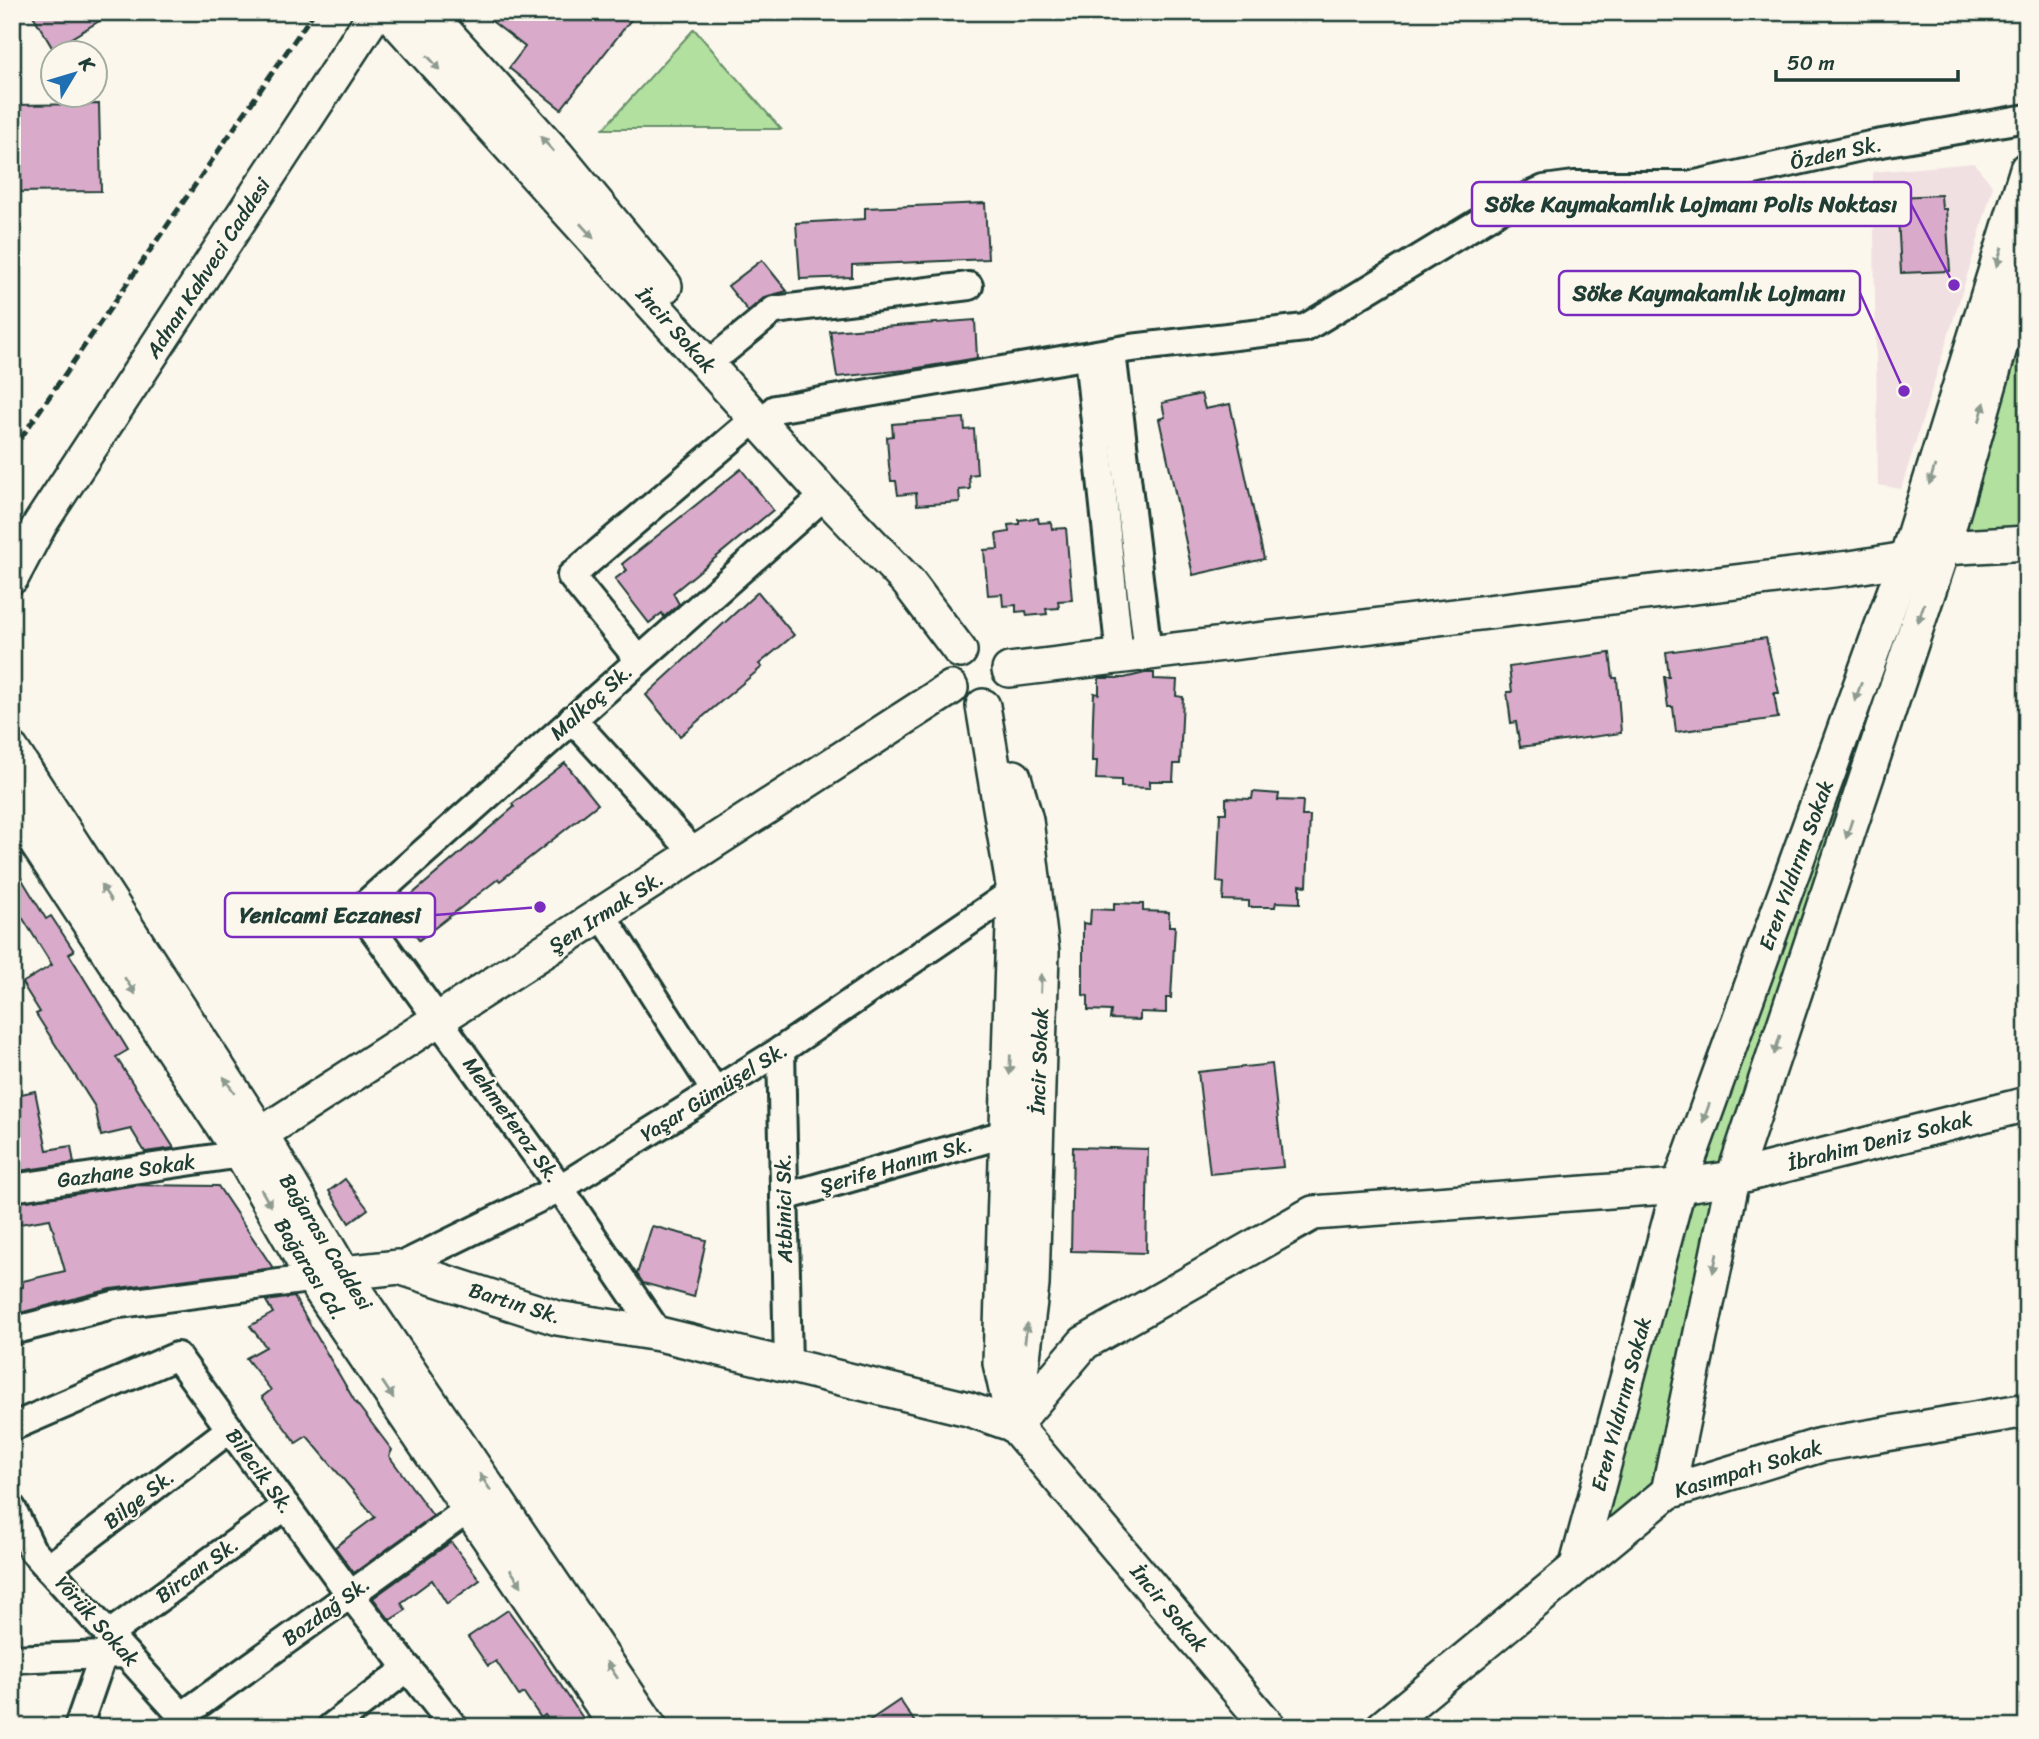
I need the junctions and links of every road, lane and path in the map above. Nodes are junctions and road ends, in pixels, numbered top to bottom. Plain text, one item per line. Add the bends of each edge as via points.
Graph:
1 (376, 12) edge
2 (388, 12) edge
3 (427, 12) edge
4 (2027, 118) edge
5 (2027, 169) edge
6 (2027, 253) edge
7 (969, 286) dead end
8 (724, 351) junction
9 (1100, 354) junction
10 (766, 414) junction
11 (825, 495) junction
12 (40, 524) junction
13 (12, 542) edge
14 (2027, 543) edge
15 (1943, 548) junction
16 (1906, 559) junction
17 (12, 577) edge
18 (965, 648) junction
19 (1134, 655) junction
20 (639, 660) junction
21 (1009, 670) junction
22 (951, 688) junction
23 (988, 704) junction
24 (572, 719) junction
25 (12, 750) edge
26 (12, 806) edge
27 (695, 854) junction
28 (1014, 891) junction
29 (359, 910) joint
30 (602, 915) junction
31 (440, 1019) junction
32 (781, 1050) junction
33 (715, 1091) junction
34 (2027, 1104) edge
35 (1008, 1133) junction
36 (251, 1144) junction
37 (1733, 1178) junction
38 (1679, 1186) junction
39 (12, 1188) edge
40 (561, 1188) junction
41 (784, 1197) junction
42 (399, 1267) junction
43 (328, 1276) junction
44 (12, 1331) edge
45 (659, 1334) junction
46 (788, 1366) junction
47 (2027, 1410) edge
48 (1014, 1424) junction
49 (12, 1427) edge
50 (230, 1429) junction
51 (1668, 1492) junction
52 (286, 1506) junction
53 (12, 1508) edge
54 (469, 1509) junction
55 (31, 1557) edge
56 (1577, 1565) junction
57 (349, 1593) junction
58 (112, 1648) junction
59 (12, 1659) edge
60 (408, 1668) junction
61 (188, 1721) edge
62 (78, 1727) edge
63 (331, 1727) edge
64 (454, 1727) edge
65 (617, 1727) edge
66 (650, 1727) edge
67 (1269, 1727) edge
68 (1383, 1727) edge

1 - 12 main road, Adnan Kahveci Caddesi
2 -> 10 main road, İncir Sokak
8 -> 3 main road, İncir Sokak via 664,286 557,155
4 - 9 street, Özden Sk. via 1870,145 1691,185 1544,189 1504,207 1304,328
5 -> 16 main road, Eren Yıldırım Sokak
15 -> 6 main road, Eren Yıldırım Sokak
7 - 8 street via 774,310
8 - 10 main road, İncir Sokak
9 - 10 street
9 - 19 street
10 - 11 main road, İncir Sokak
10 - 18 main road, İncir Sokak via 909,560
10 - 20 street via 571,576
11 - 18 main road, İncir Sokak
11 - 20 street, Malkoç Sk.
12 - 13 main road
12 - 17 main road, Adnan Kahveci Caddesi
14 - 15 main road
15 - 16 main road
15 -> 37 main road, Eren Yıldırım Sokak
16 - 19 main road
16 -> 38 main road, Eren Yıldırım Sokak
18 - 21 main road via 990,647 999,652
18 - 22 main road via 949,668
19 - 21 main road
20 - 24 street, Malkoç Sk.
21 - 23 main road via 1006,689
22 - 23 main road via 964,702
22 - 27 main road, Şen Irmak Sk.
23 - 28 main road, İncir Sokak
48 -> 23 main road, İncir Sokak via 1032,1285 1042,952 1026,820
24 - 27 street
24 - 29 street, Malkoç Sk.
36 -> 25 main road, Bağarası Caddesi
26 -> 36 main road
27 - 30 main road, Şen Irmak Sk.
28 - 32 street, Yaşar Gümüşel Sk.
28 -> 35 main road, İncir Sokak
29 - 31 street, Mehmeteroz Sk.
30 - 31 main road, Şen Irmak Sk.
30 - 33 street
31 - 36 main road, Şen Irmak Sk.
31 - 40 street, Mehmeteroz Sk.
32 - 33 street, Yaşar Gümüşel Sk.
32 - 41 street, Atbinici Sk.
33 - 40 street, Yaşar Gümüşel Sk.
34 - 37 main road, İbrahim Deniz Sokak
35 - 41 street, Şerife Hanım Sk.
35 - 48 main road, İncir Sokak via 1000,1363
36 - 39 street, Gazhane Sokak
36 - 43 main road, Bağarası Caddesi
37 - 38 main road, İbrahim Deniz Sokak
37 -> 51 main road, Eren Yıldırım Sokak
38 - 48 main road, İbrahim Deniz Sokak via 1313,1213 1084,1343
38 - 56 main road, Eren Yıldırım Sokak
40 - 42 street, Yaşar Gümüşel Sk.
40 - 45 street, Mehmeteroz Sk.
41 - 46 street, Atbinici Sk.
42 - 43 main road, Bartın Sk.
42 - 45 main road, Bartın Sk. via 557,1318
43 - 44 street, Bartın Sk. via 113,1305
43 -> 54 main road, Bağarası Cd.
66 -> 43 main road, Bağarası Caddesi
45 - 46 main road, Bartın Sk.
46 - 48 main road, Bartın Sk.
47 - 51 main road, Kasımpatı Sokak via 1821,1445
48 - 67 main road, İncir Sokak
49 - 50 street, Bilecik Sk. via 177,1356
50 - 52 street, Bilecik Sk.
50 - 55 street, Bilge Sk.
51 - 56 main road, Kasımpatı Sokak
52 - 57 street, Bilecik Sk.
52 - 58 street, Bircan Sk.
53 - 55 street, Yörük Sokak
54 - 57 street, Bozdağ Sk.
54 -> 65 main road, Bağarası Cd.
55 - 58 street, Yörük Sokak
56 - 68 main road, Kasımpatı Sokak
57 - 60 street, Bilecik Sk.
57 - 61 street, Bozdağ Sk.
58 - 59 street
58 - 61 street, Yörük Sokak
58 - 62 street
60 - 63 street
60 - 64 street, Bilecik Sk.

